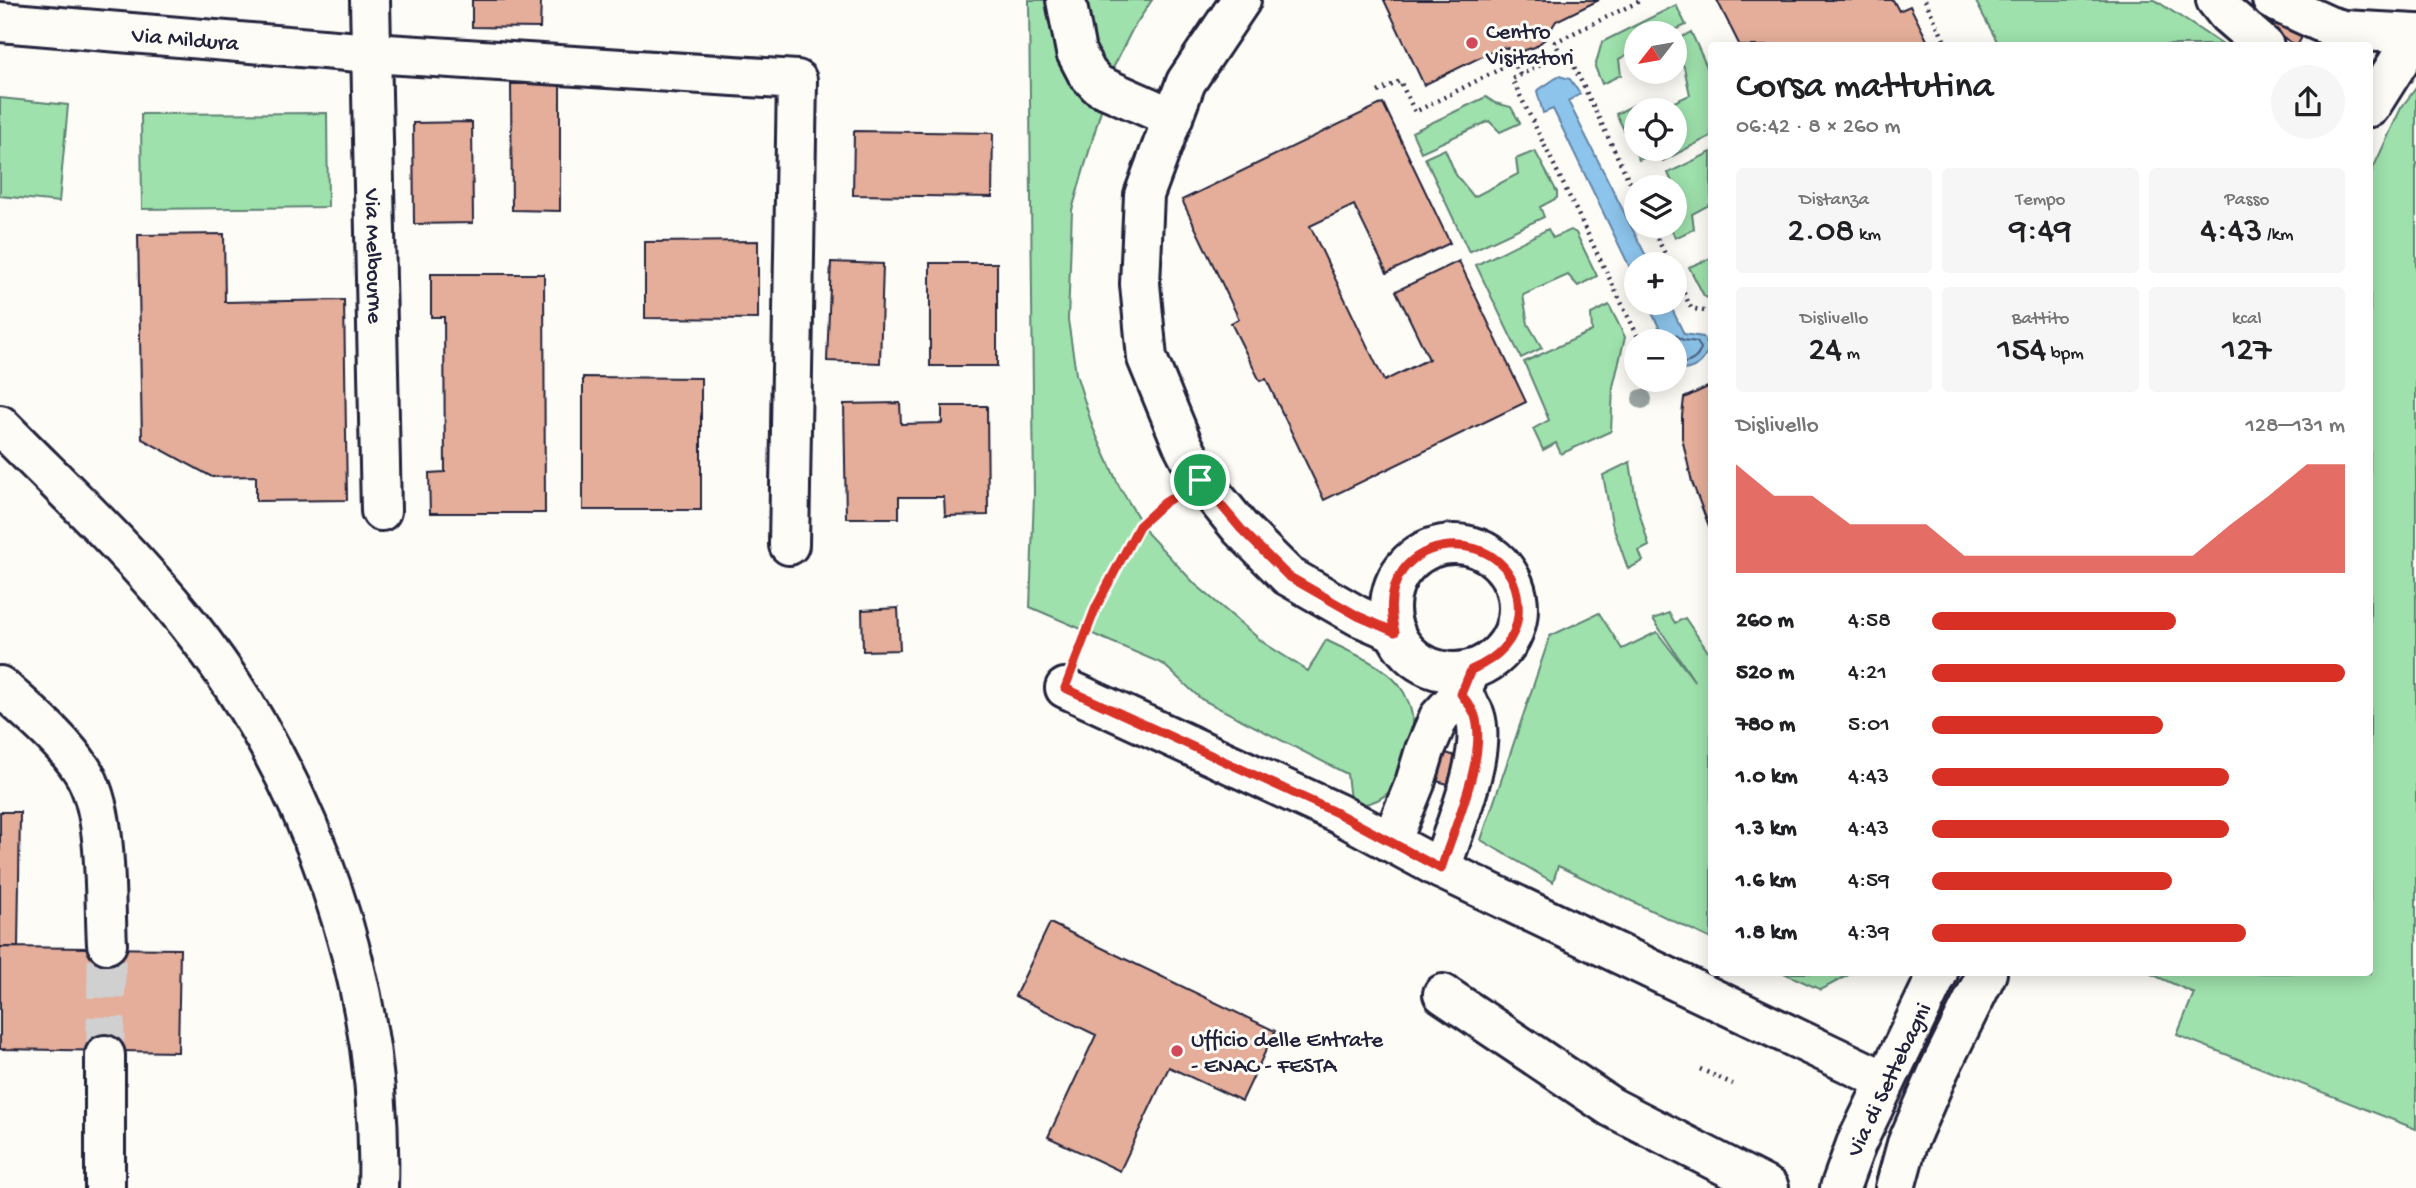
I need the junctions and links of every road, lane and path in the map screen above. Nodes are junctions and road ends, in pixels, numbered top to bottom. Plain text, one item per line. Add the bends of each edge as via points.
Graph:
1 (370, 0) edge
2 (1066, 0) edge
3 (1241, 0) edge
4 (1642, 0) edge
5 (1925, 0) edge
6 (2216, 0) edge
7 (2272, 0) edge
8 (0, 22) edge
9 (2416, 34) edge
10 (1945, 42) edge
11 (2259, 42) edge
12 (371, 53) junction
13 (1561, 55) junction
14 (1520, 75) junction
15 (1378, 92) dead end
16 (2373, 102) edge
17 (1173, 118) junction
18 (1626, 175) edge
19 (1687, 300) edge
20 (1708, 312) edge
21 (1634, 329) edge
22 (0, 425) edge
23 (0, 463) edge
24 (1200, 480) junction
25 (380, 511) dead end
26 (789, 545) dead end
27 (148, 577) junction
28 (1395, 632) junction
29 (1466, 682) junction
30 (0, 685) edge
31 (1065, 688) joint
32 (1391, 842) junction
33 (1441, 869) junction
34 (107, 944) tunnel mouth
35 (1937, 976) edge
36 (1986, 976) edge
37 (1443, 994) dead end
38 (105, 1055) tunnel mouth
39 (1700, 1069) dead end
40 (1886, 1081) junction
41 (1733, 1084) dead end
42 (1715, 1177) edge
43 (105, 1188) edge
44 (378, 1188) edge
45 (1769, 1188) edge
46 (1840, 1188) edge
47 (1895, 1188) edge

1 - 12 main road, Via Melbourne
2 - 17 main road via 1076,52 1092,79
3 - 17 main road via 1186,82
4 - 13 path via 1555,41
5 - 10 path
6 - 11 main road
7 - 9 main road via 2343,30
8 - 12 main road, Via Mildura
9 - 16 main road
12 - 25 main road, Via Melbourne
12 - 26 main road, Via Mildura via 797,80
13 - 14 path
13 - 18 path via 1567,51
14 - 15 path via 1514,62 1415,112 1400,81
14 - 21 path via 1513,79
17 - 24 main road via 1144,195 1140,284 1147,358
19 - 20 path via 1691,308
22 - 27 main road
23 - 27 main road
24 - 28 main road via 1288,576
24 - 31 path via 1139,526 1096,607
27 - 44 main road via 206,648 252,716 319,853 341,917 367,1029
28 - 29 main road via 1418,661 1452,672
28 - 29 main road via 1391,597 1407,564 1438,546 1456,544 1482,551 1504,568 1513,583 1518,619 1502,651
29 - 32 main road via 1439,717
29 - 33 main road via 1479,742
30 - 34 main road via 66,749 94,796
31 - 32 main road
32 - 33 main road
33 - 40 main road
35 - 40 main road, Via di Settebagni
36 - 47 main road via 1929,1093
37 - 42 main road
38 - 43 main road
39 - 41 path
40 - 46 main road, Via di Settebagni
42 - 45 main road

